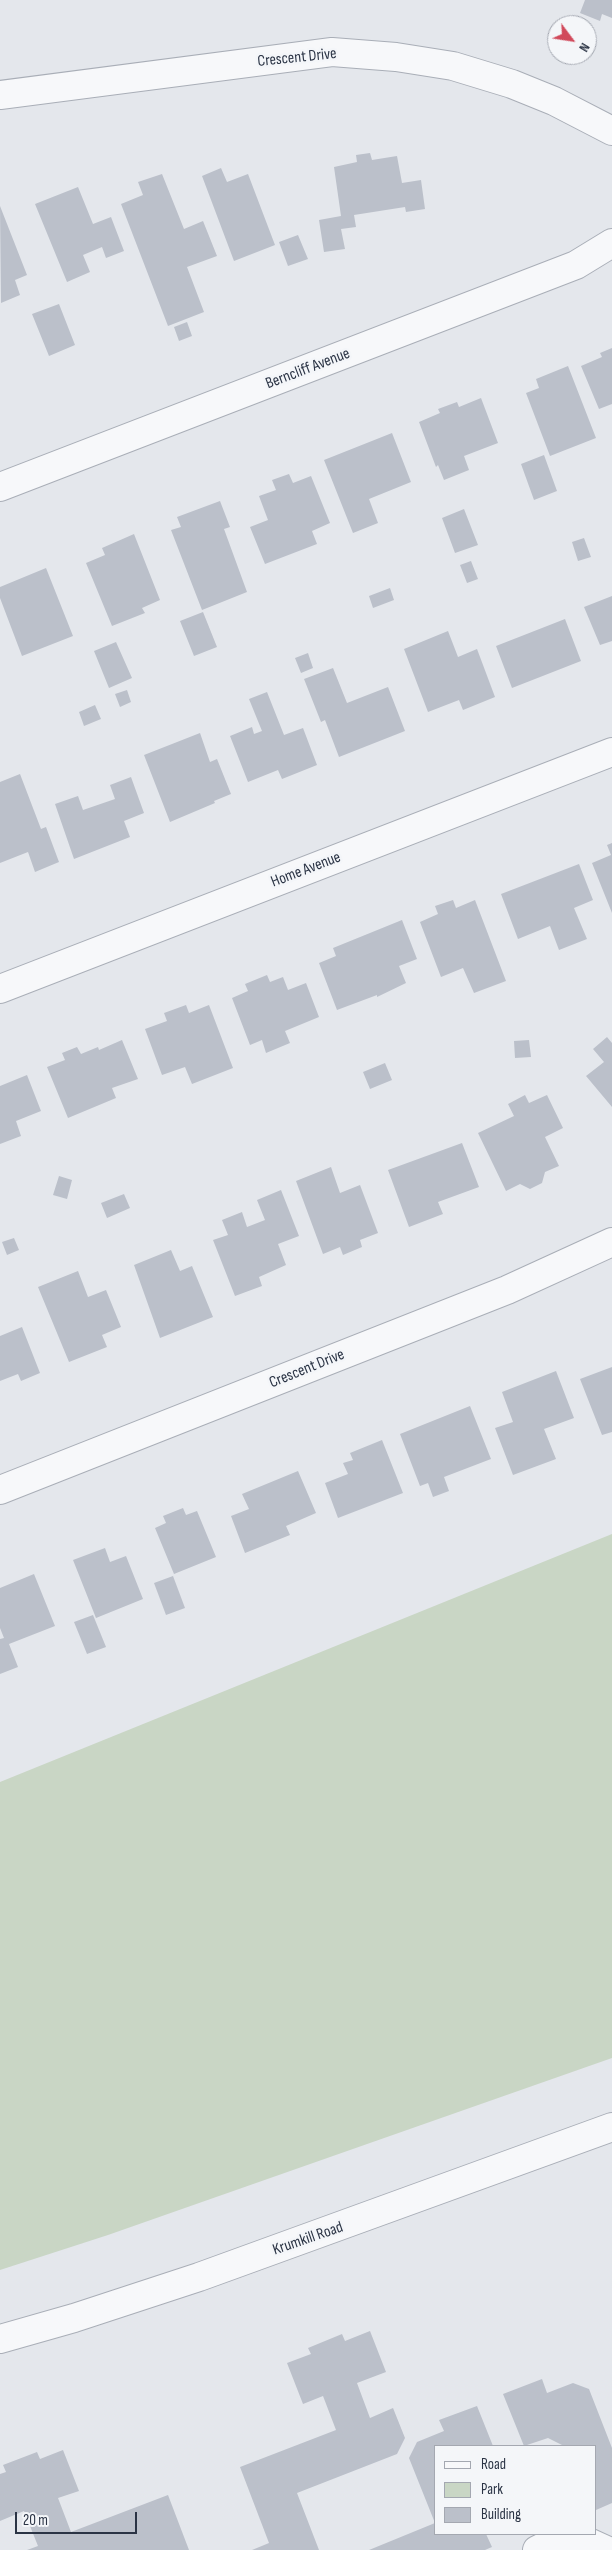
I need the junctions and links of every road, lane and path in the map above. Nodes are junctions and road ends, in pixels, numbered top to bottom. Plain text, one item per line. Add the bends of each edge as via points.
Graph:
1 (0, 95) edge
2 (612, 131) edge
3 (612, 243) edge
4 (0, 488) edge
5 (612, 752) edge
6 (0, 989) edge
7 (612, 1242) edge
8 (0, 1490) edge
9 (612, 2127) edge
10 (0, 2339) edge
11 (537, 2550) edge
12 (606, 2550) edge

1 - 2 street, Crescent Drive via 332,52 452,66 554,101
3 - 4 street, Berncliff Avenue via 576,265
5 - 6 street, Home Avenue
7 - 8 street, Crescent Drive via 498,1294
9 - 10 street, Krumkill Road via 199,2278
11 - 12 street via 552,2542 570,2539 584,2540

